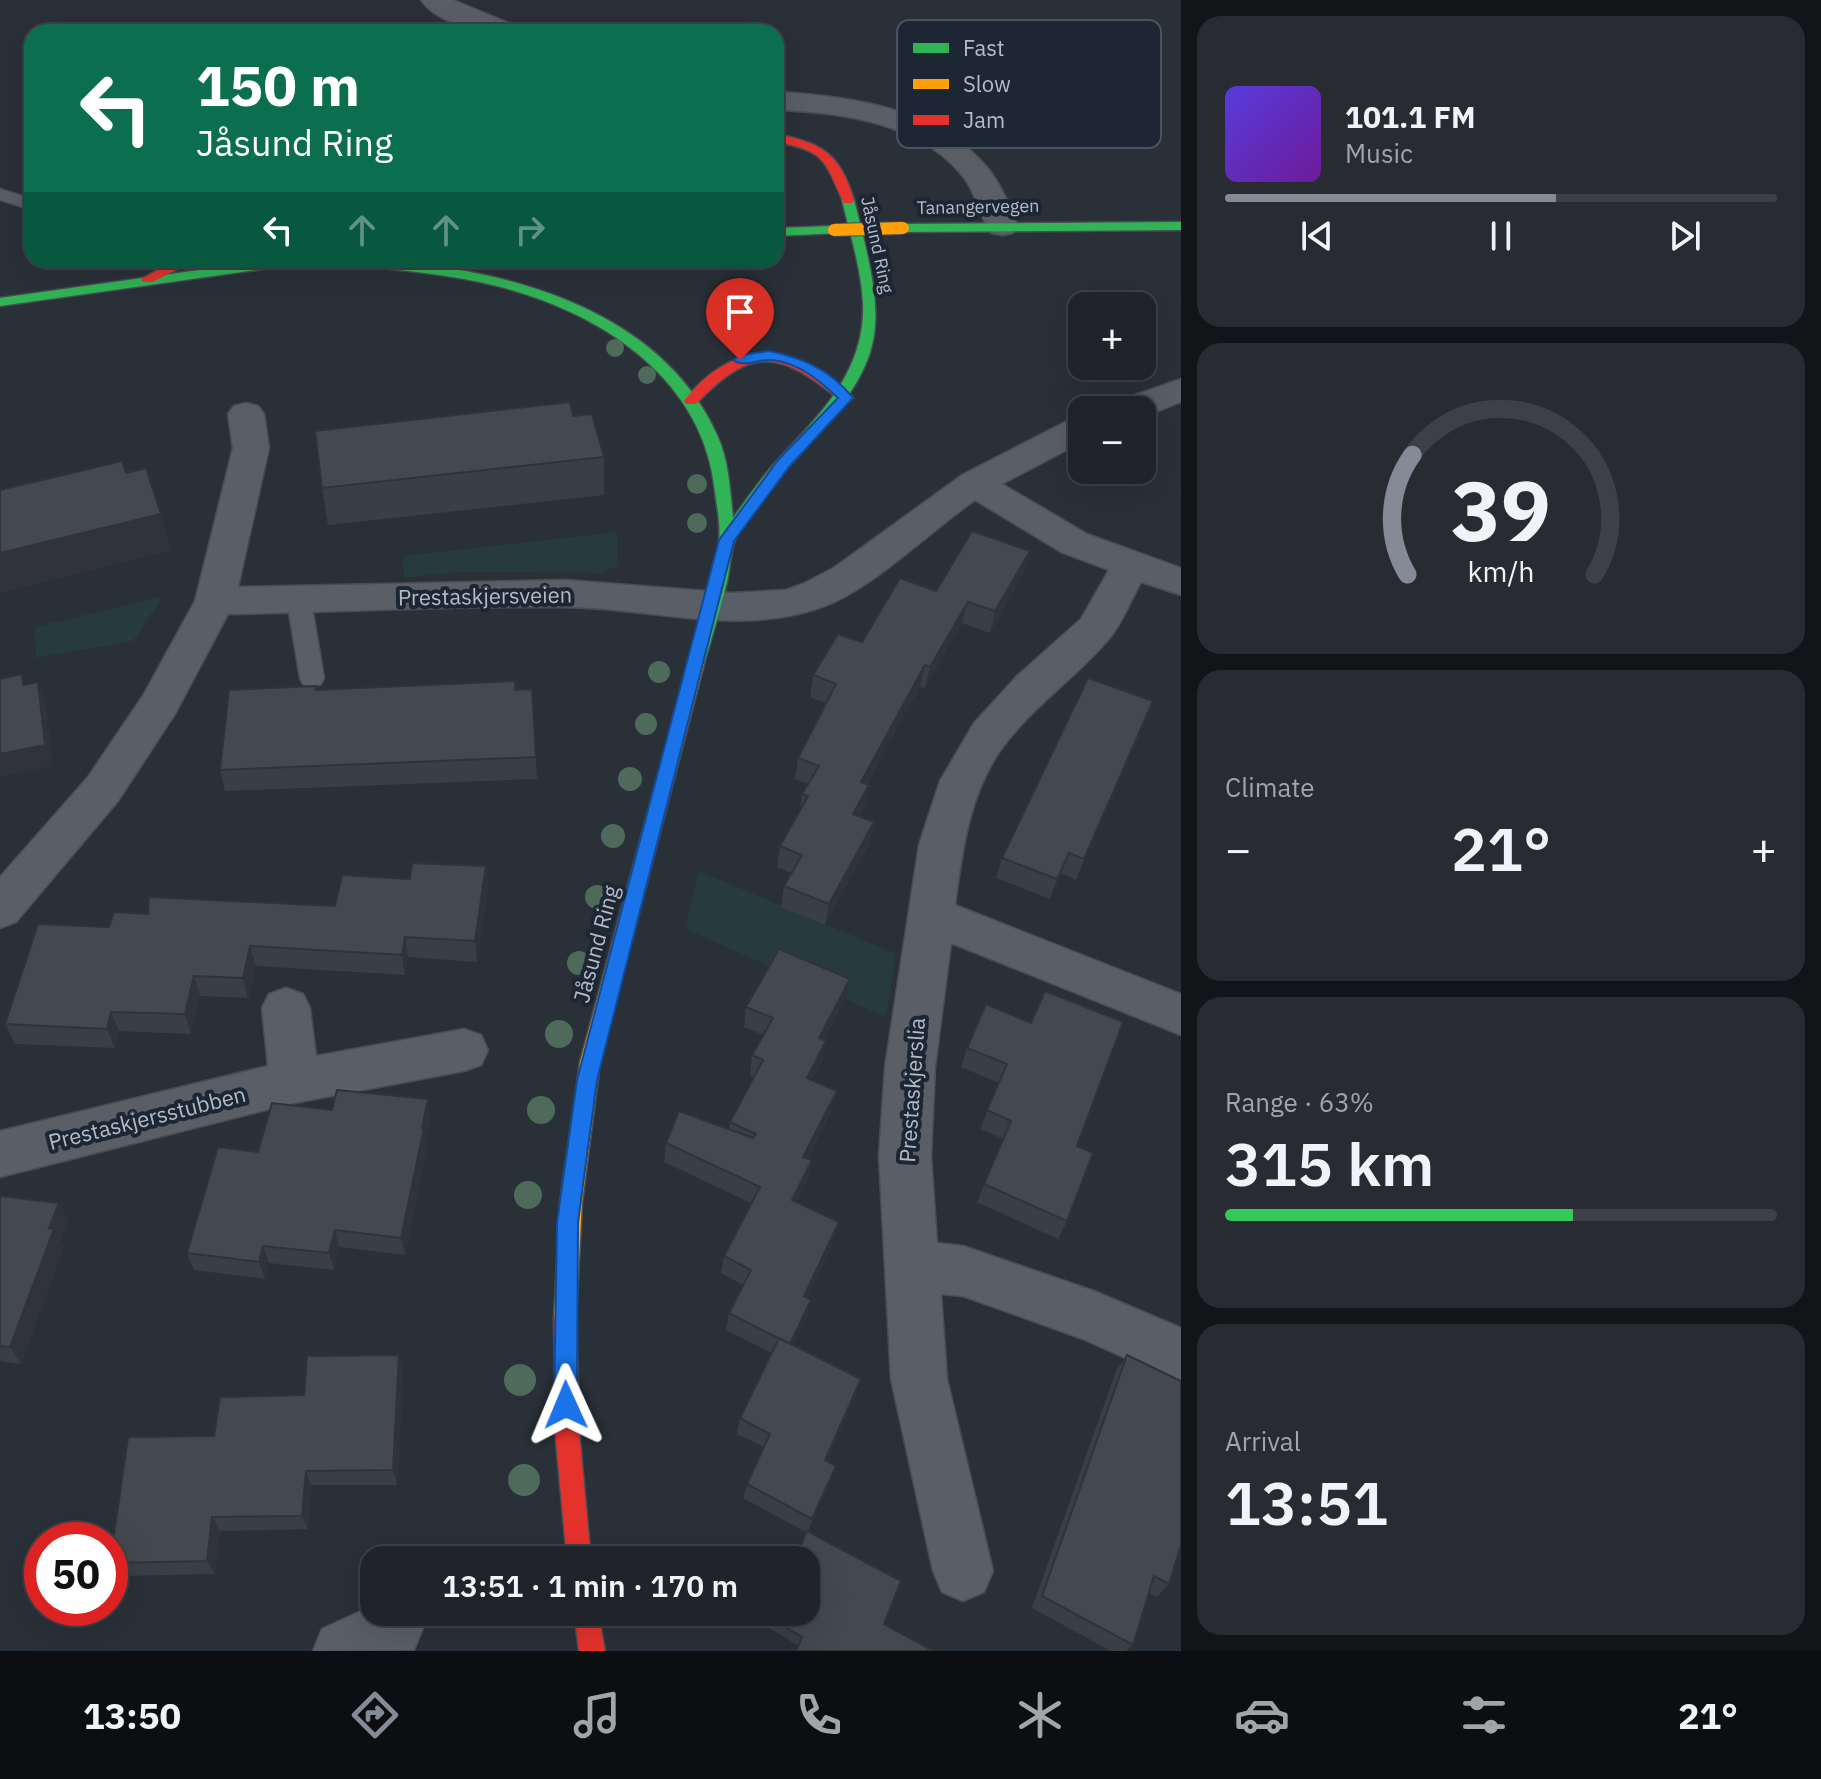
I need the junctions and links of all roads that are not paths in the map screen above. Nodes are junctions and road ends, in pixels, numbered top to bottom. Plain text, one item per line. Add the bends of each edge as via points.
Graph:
1 (434, 0) edge
2 (485, 24) edge
3 (784, 102) edge
4 (897, 123) edge
5 (784, 139) edge
6 (947, 148) edge
7 (0, 194) edge
8 (24, 202) edge
9 (1002, 226) junction
10 (1181, 226) edge
11 (784, 232) edge
12 (178, 268) edge
13 (423, 268) edge
14 (148, 270) edge
15 (0, 302) edge
16 (1181, 390) edge
17 (846, 398) junction
18 (1156, 399) edge
19 (691, 401) junction
20 (246, 414) dead end
21 (1068, 435) edge
22 (975, 483) junction
23 (727, 540) junction
24 (1131, 565) junction
25 (1181, 582) edge
26 (215, 601) junction
27 (299, 601) junction
28 (712, 604) junction
29 (312, 678) dead end
30 (0, 909) edge
31 (931, 915) junction
32 (286, 1008) dead end
33 (1181, 1015) edge
34 (464, 1050) dead end
35 (294, 1081) junction
36 (0, 1154) edge
37 (910, 1265) junction
38 (1181, 1356) edge
39 (578, 1546) edge
40 (963, 1571) dead end
41 (588, 1626) edge
42 (592, 1651) edge

1 - 2 street
3 - 4 street via 856,110
5 - 17 main road, Jåsund Ring via 825,154 837,164 843,180 869,290 870,329
6 - 9 street via 978,177
7 - 8 lane
9 - 10 main road, Tanangervegen
9 - 11 main road, Tanangervegen, bridge
12 - 14 main road
13 - 19 main road, Jåsund Ring via 541,293 626,336 651,355
14 - 15 main road
16 - 18 street
17 - 19 main road via 794,360 769,355 723,368
17 - 23 main road, Jåsund Ring via 784,463
19 - 23 main road, Jåsund Ring via 713,443
20 - 26 street via 251,448
21 - 22 street, Prestaskjersveien
22 - 24 street via 1074,543
22 - 28 street, Prestaskjersveien via 819,593 754,608
23 - 28 main road, Jåsund Ring
24 - 25 street
24 - 31 street, Prestaskjerslia via 1095,629 1007,712 962,781 941,845
26 - 27 street, Prestaskjersveien
26 - 30 street via 160,703 103,789
27 - 28 street, Prestaskjersveien via 565,593
27 - 29 lane
28 - 39 main road, Jåsund Ring via 602,1017 577,1141 565,1301 566,1405
31 - 33 street
31 - 37 street, Prestaskjerslia via 909,1082 905,1156
32 - 35 street
34 - 35 street, Prestaskjersstubben
35 - 36 street, Prestaskjersstubben
37 - 38 street via 963,1271 1094,1317
37 - 40 street, Prestaskjerslia via 919,1379
41 - 42 main road

